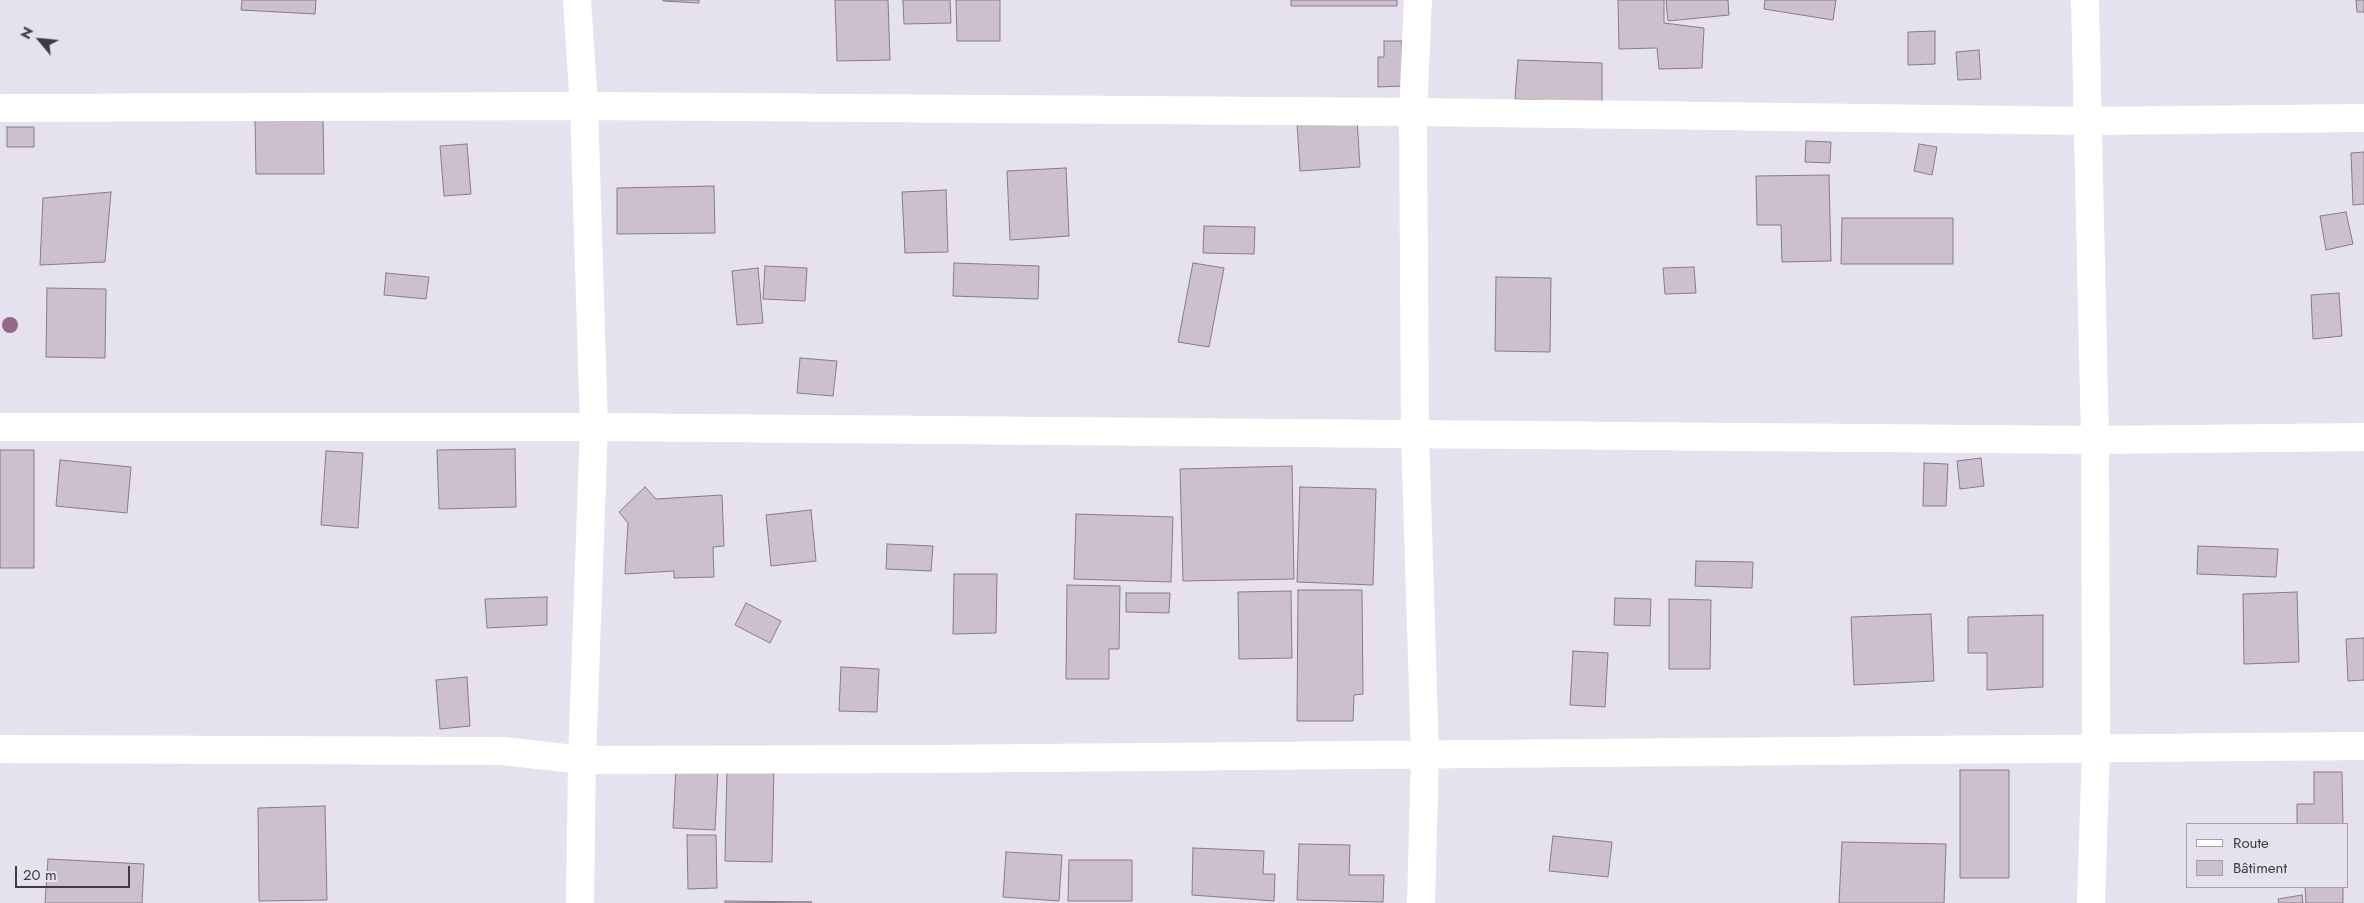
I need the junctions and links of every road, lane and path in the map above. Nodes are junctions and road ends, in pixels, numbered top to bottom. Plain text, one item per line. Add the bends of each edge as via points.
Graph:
1 (577, 0) edge
2 (1418, 0) edge
3 (2085, 0) edge
4 (584, 106) junction
5 (0, 108) edge
6 (1413, 112) junction
7 (2364, 118) edge
8 (2089, 121) junction
9 (0, 427) edge
10 (594, 428) junction
11 (1415, 434) junction
12 (2364, 436) edge
13 (2095, 440) junction
14 (2364, 746) edge
15 (2096, 748) junction
16 (0, 749) edge
17 (1425, 755) junction
18 (582, 760) junction
19 (580, 903) edge
20 (1421, 903) edge
21 (2091, 903) edge

1 - 4 street
2 - 6 street
3 - 8 street
4 - 5 street
4 - 6 street
4 - 10 street
6 - 8 street
6 - 11 street
7 - 8 street
8 - 13 street
9 - 10 street
10 - 11 street
10 - 18 street
11 - 13 street
11 - 17 street
12 - 13 street
13 - 15 street
14 - 15 street
15 - 17 street
15 - 21 street
16 - 18 street via 503,750
17 - 18 street
17 - 20 street
18 - 19 street

